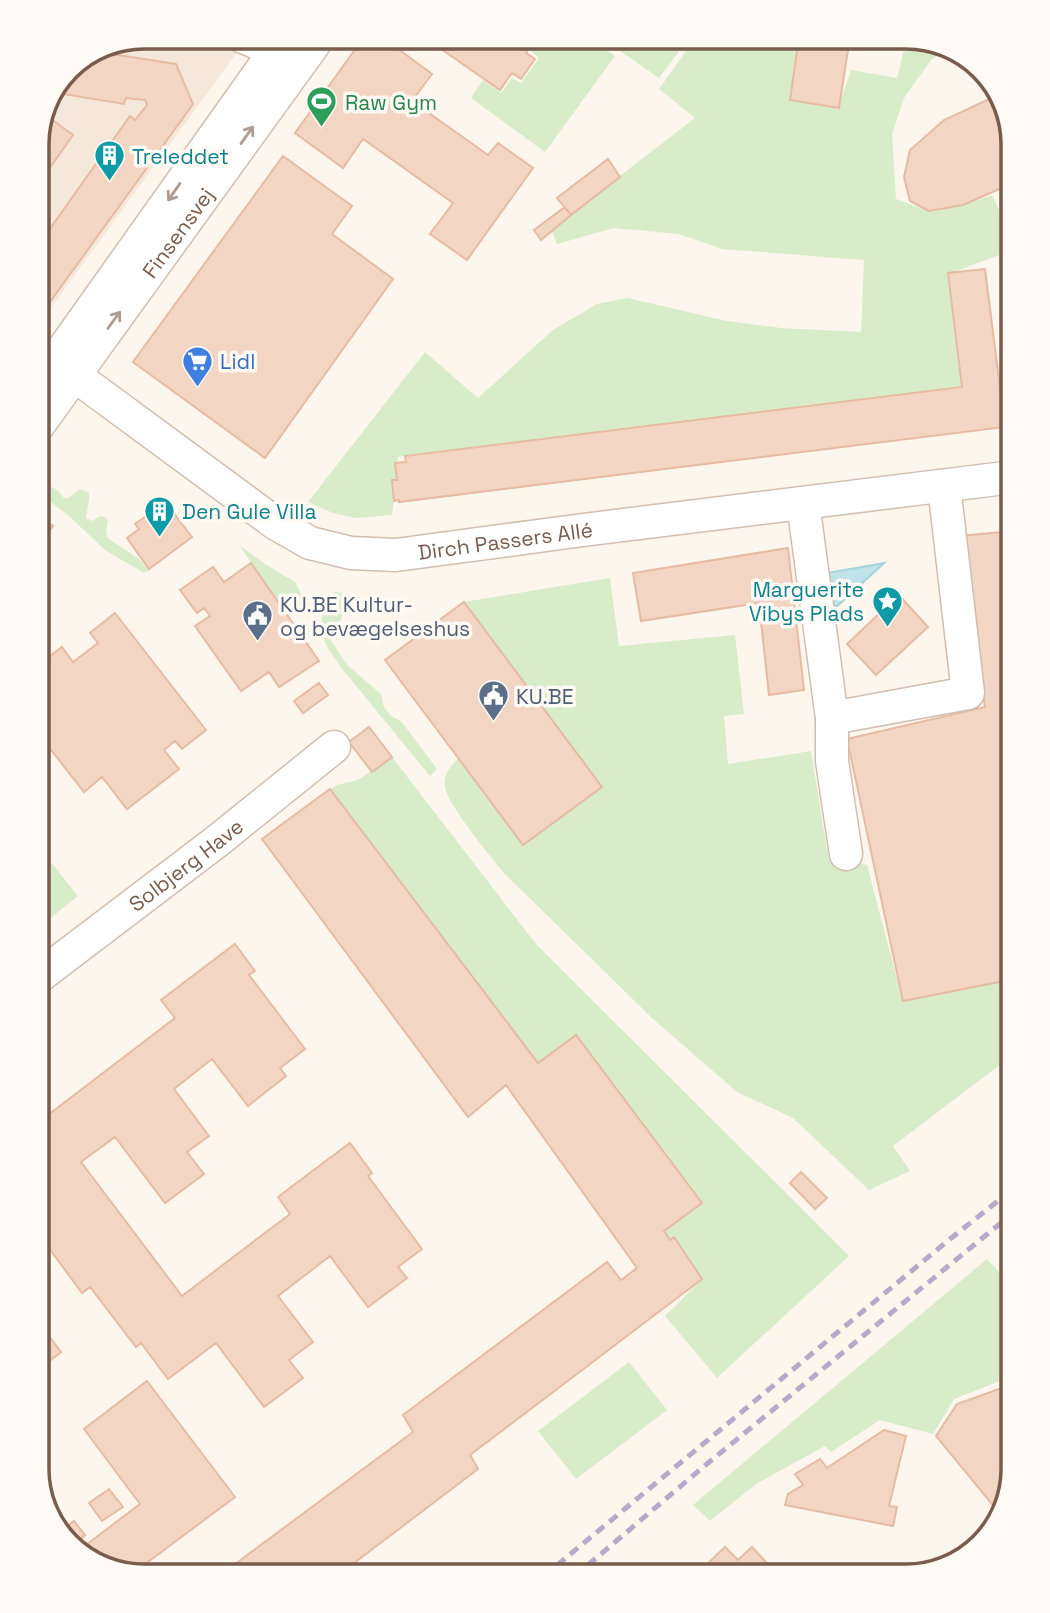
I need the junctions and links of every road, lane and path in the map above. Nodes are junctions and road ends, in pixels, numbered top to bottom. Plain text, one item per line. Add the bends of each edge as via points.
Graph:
1 (286, 51) edge
2 (55, 374) edge
3 (49, 392) edge
4 (1001, 479) edge
5 (944, 486) junction
6 (803, 503) junction
7 (832, 718) junction
8 (334, 747) dead end
9 (846, 854) dead end
10 (49, 969) edge

1 - 2 street, Finsensvej
2 - 3 street, Finsensvej
2 - 6 street, Dirch Passers Allé via 275,523 310,543 351,553 396,555
4 - 5 street, Dirch Passers Allé
5 - 6 street, Dirch Passers Allé
5 - 7 street via 968,693
6 - 7 street
7 - 9 street via 832,761
8 - 10 street, Solbjerg Have

